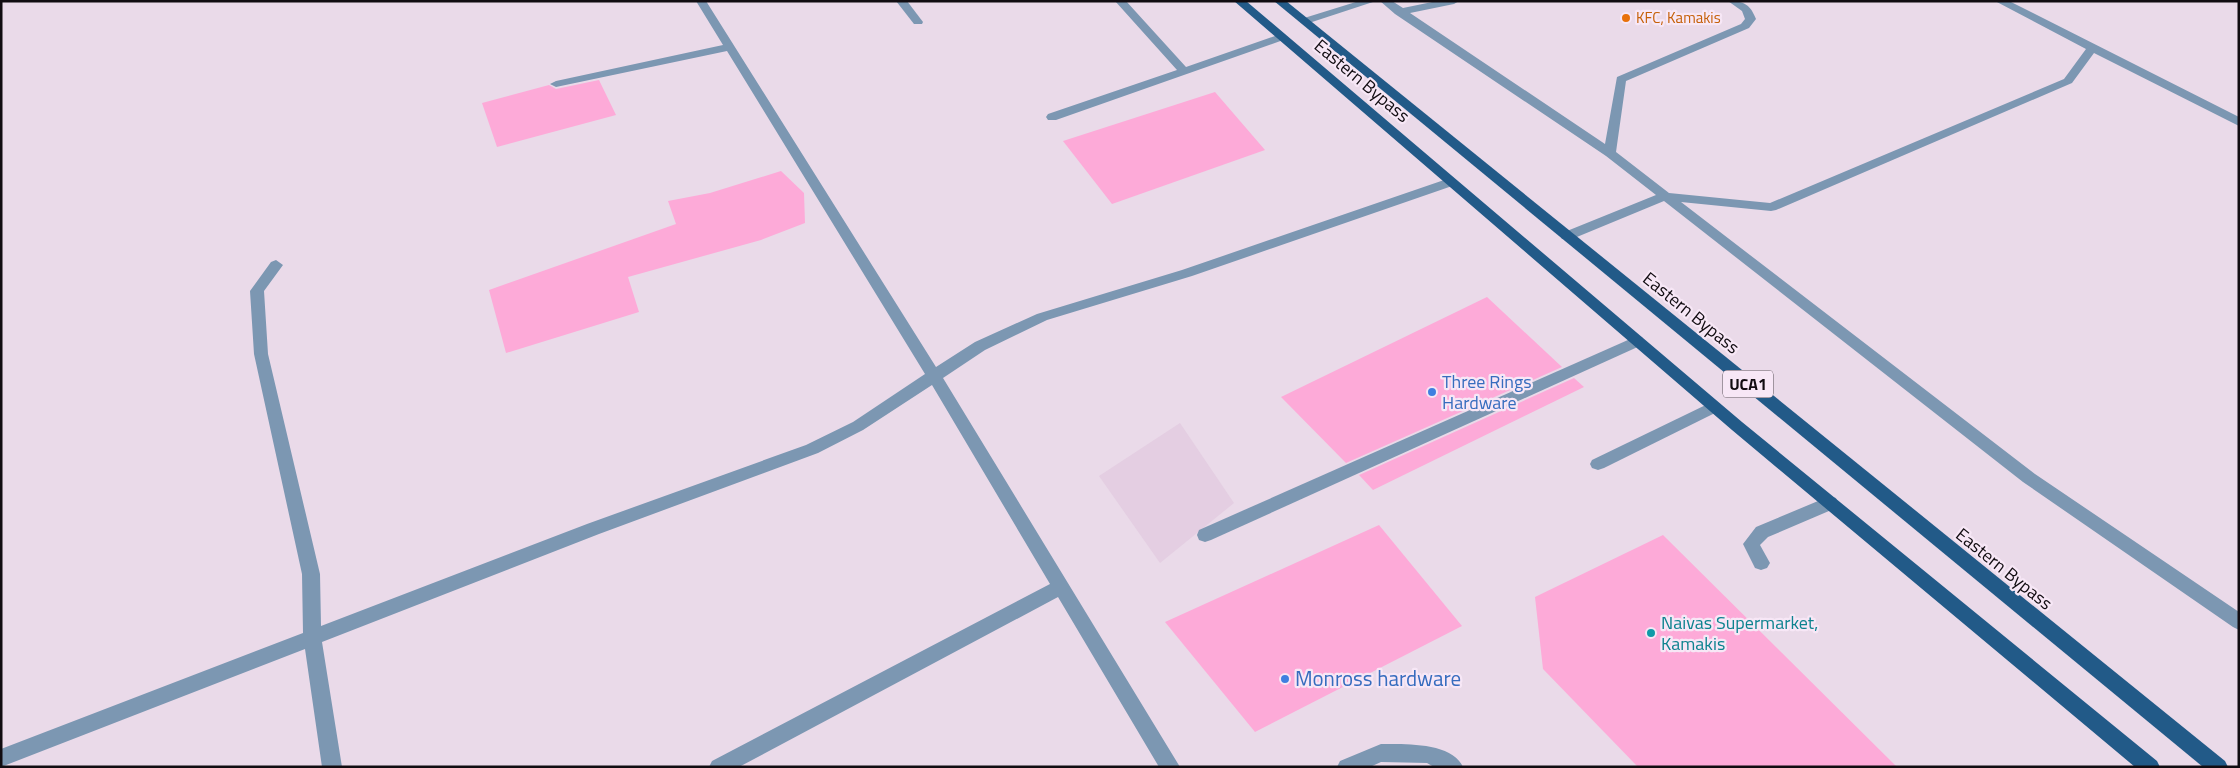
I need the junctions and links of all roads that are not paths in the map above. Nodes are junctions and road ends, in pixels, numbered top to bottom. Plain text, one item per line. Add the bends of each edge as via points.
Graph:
1 (701, 1) edge
2 (901, 1) edge
3 (1120, 1) edge
4 (1239, 1) edge
5 (1279, 1) edge
6 (1372, 1) edge
7 (1384, 1) edge
8 (1454, 1) edge
9 (1734, 1) edge
10 (2000, 1) edge
11 (1399, 12) junction
12 (1305, 21) junction
13 (918, 22) dead end
14 (1282, 37) junction
15 (2092, 47) junction
16 (730, 48) junction
17 (1184, 71) junction
18 (556, 84) dead end
19 (1052, 117) dead end
20 (2239, 122) edge
21 (1610, 154) junction
22 (1451, 182) junction
23 (1664, 196) junction
24 (1567, 236) junction
25 (276, 265) dead end
26 (1637, 341) junction
27 (934, 376) junction
28 (1714, 407) junction
29 (1598, 464) dead end
30 (1830, 503) junction
31 (1205, 535) dead end
32 (1761, 563) dead end
33 (1061, 586) junction
34 (2239, 622) edge
35 (312, 638) junction
36 (1, 758) edge
37 (332, 767) edge
38 (719, 767) edge
39 (1170, 767) edge
40 (1347, 767) edge
41 (1453, 767) edge
42 (2150, 767) edge
43 (2218, 767) edge

1 - 16 street
2 - 13 street
3 - 17 street
4 - 14 main road, Eastern Bypass / UCA1
5 - 12 main road, Eastern Bypass / UCA1
6 - 12 street
7 - 11 street
8 - 11 street
9 - 21 street via 1747,9 1751,19 1745,26 1621,79
10 - 15 street
11 - 21 street
12 - 24 main road, Eastern Bypass / UCA1
14 - 17 street
14 - 22 main road, Eastern Bypass / UCA1
15 - 20 street
15 - 23 street via 2068,81 1770,207
16 - 18 street
16 - 27 street
17 - 19 street
21 - 23 street
22 - 26 main road, Eastern Bypass / UCA1
22 - 27 street via 1187,273 1042,317 980,346
23 - 24 street
23 - 34 street via 2029,478
24 - 43 main road, Eastern Bypass / UCA1
25 - 35 street via 257,291 261,354 311,574
26 - 28 main road, Eastern Bypass / UCA1
26 - 31 street
27 - 33 street
27 - 35 street via 858,426 812,449 593,529
28 - 29 street
28 - 30 main road, Eastern Bypass / UCA1
30 - 32 street via 1762,532 1751,544
30 - 42 main road, Eastern Bypass / UCA1
33 - 38 street
33 - 39 street
35 - 36 street
35 - 37 street
40 - 41 street via 1381,753 1429,754

